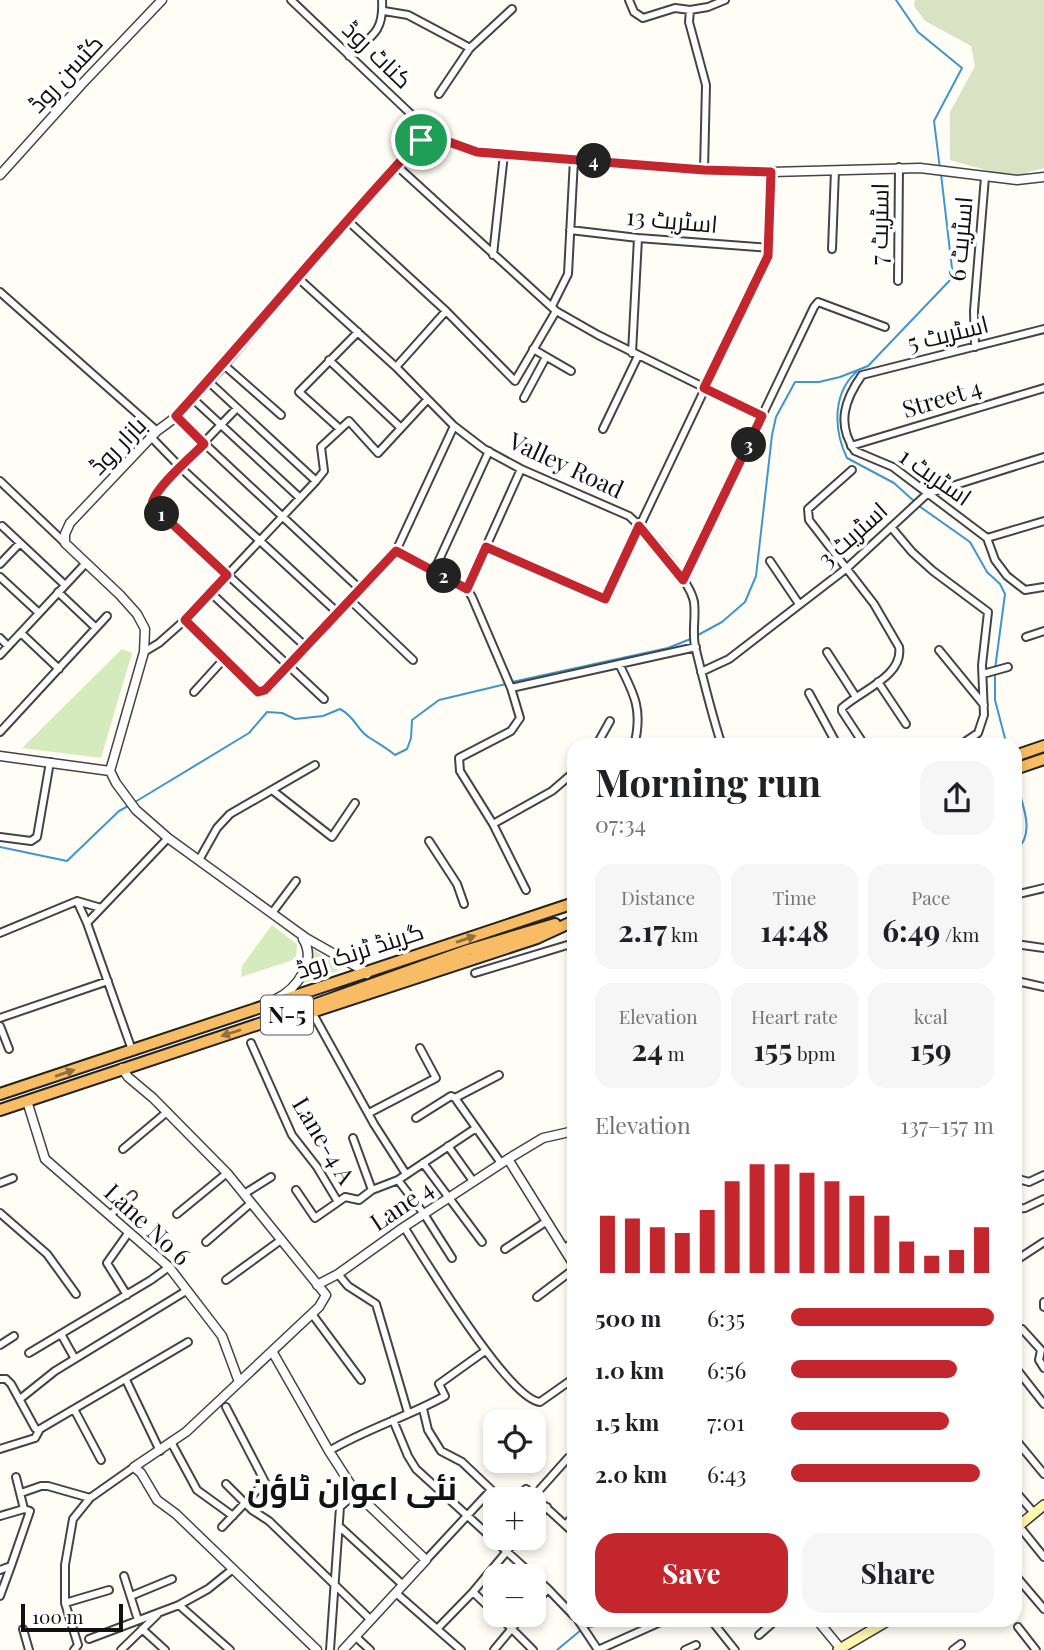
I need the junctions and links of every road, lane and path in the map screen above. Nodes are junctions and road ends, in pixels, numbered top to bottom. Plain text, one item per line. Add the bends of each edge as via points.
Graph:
1 (162, 0) edge
2 (291, 0) edge
3 (382, 0) edge
4 (629, 0) edge
5 (725, 0) edge
6 (512, 9) dead end
7 (690, 10) junction
8 (384, 11) junction
9 (470, 48) junction
10 (349, 55) junction
11 (439, 94) dead end
12 (435, 137) junction
13 (504, 154) junction
14 (575, 159) junction
15 (397, 166) junction
16 (900, 167) junction
17 (704, 170) junction
18 (835, 170) junction
19 (771, 172) junction
20 (0, 175) edge
21 (985, 177) junction
22 (1044, 177) edge
23 (347, 220) junction
24 (570, 230) junction
25 (638, 238) junction
26 (770, 248) junction
27 (832, 249) dead end
28 (493, 255) junction
29 (298, 278) junction
30 (898, 281) dead end
31 (0, 292) edge
32 (554, 308) junction
33 (446, 311) junction
34 (886, 327) dead end
35 (1044, 329) edge
36 (358, 332) junction
37 (975, 347) junction
38 (533, 349) junction
39 (635, 354) junction
40 (546, 357) junction
41 (329, 360) junction
42 (224, 365) junction
43 (396, 367) junction
44 (571, 372) dead end
45 (208, 381) junction
46 (704, 388) junction
47 (1044, 388) edge
48 (192, 398) junction
49 (524, 398) dead end
50 (427, 400) junction
51 (237, 408) junction
52 (281, 415) dead end
53 (176, 416) junction
54 (762, 416) junction
55 (221, 426) junction
56 (454, 426) junction
57 (401, 428) junction
58 (340, 429) junction
59 (603, 429) dead end
60 (154, 434) junction
61 (204, 444) junction
62 (852, 446) junction
63 (489, 452) junction
64 (1044, 457) edge
65 (181, 468) junction
66 (521, 469) junction
67 (852, 470) dead end
68 (0, 481) edge
69 (316, 481) junction
70 (927, 494) junction
71 (300, 498) junction
72 (282, 517) junction
73 (1044, 521) edge
74 (2, 526) dead end
75 (639, 526) junction
76 (891, 527) junction
77 (987, 538) junction
78 (260, 541) junction
79 (20, 543) junction
80 (65, 543) junction
81 (486, 547) junction
82 (396, 551) junction
83 (770, 561) dead end
84 (0, 564) edge
85 (85, 564) junction
86 (847, 568) junction
87 (434, 571) junction
88 (227, 575) junction
89 (0, 577) edge
90 (683, 580) junction
91 (65, 585) junction
92 (1044, 587) edge
93 (360, 589) junction
94 (467, 589) junction
95 (58, 593) junction
96 (211, 593) junction
97 (350, 600) junction
98 (799, 604) junction
99 (39, 613) junction
100 (338, 613) junction
101 (107, 616) dead end
102 (185, 620) junction
103 (96, 628) junction
104 (1044, 631) edge
105 (21, 633) junction
106 (1026, 637) dead end
107 (0, 638) edge
108 (695, 640) junction
109 (8, 646) junction
110 (305, 646) junction
111 (939, 650) dead end
112 (144, 652) junction
113 (827, 652) dead end
114 (0, 655) edge
115 (224, 659) junction
116 (413, 660) dead end
117 (619, 664) junction
118 (288, 666) junction
119 (1008, 667) dead end
120 (59, 669) junction
121 (701, 672) junction
122 (983, 674) junction
123 (878, 682) junction
124 (510, 685) junction
125 (194, 692) dead end
126 (809, 693) dead end
127 (856, 697) junction
128 (324, 699) dead end
129 (984, 705) junction
130 (610, 721) dead end
131 (906, 724) dead end
132 (1, 729) edge
133 (600, 738) edge
134 (635, 738) edge
135 (720, 738) edge
136 (833, 738) edge
137 (861, 738) edge
138 (971, 738) edge
139 (1044, 746) edge
140 (1022, 754) edge
141 (0, 756) edge
142 (1044, 759) edge
143 (50, 762) junction
144 (315, 765) dead end
145 (1022, 767) edge
146 (110, 771) junction
147 (567, 778) edge
148 (272, 790) junction
149 (355, 803) dead end
150 (492, 824) junction
151 (0, 837) edge
152 (169, 838) junction
153 (429, 841) dead end
154 (198, 860) junction
155 (296, 881) dead end
156 (1044, 888) edge
157 (526, 890) dead end
158 (1022, 893) edge
159 (77, 901) junction
160 (464, 904) dead end
161 (567, 905) edge
162 (101, 908) junction
163 (272, 914) junction
164 (567, 922) edge
165 (87, 923) junction
166 (567, 924) edge
167 (0, 933) edge
168 (298, 933) junction
169 (567, 945) edge
170 (1022, 945) edge
171 (1044, 948) edge
172 (366, 972) junction
173 (475, 973) dead end
174 (108, 981) junction
175 (1022, 982) edge
176 (369, 984) junction
177 (1044, 987) edge
178 (270, 1002) junction
179 (312, 1012) junction
180 (292, 1013) junction
181 (0, 1018) edge
182 (0, 1026) edge
183 (251, 1043) dead end
184 (421, 1048) dead end
185 (9, 1049) dead end
186 (132, 1050) junction
187 (122, 1068) junction
188 (499, 1075) dead end
189 (0, 1094) edge
190 (455, 1098) junction
191 (27, 1101) junction
192 (0, 1110) edge
193 (167, 1112) junction
194 (369, 1113) junction
195 (416, 1118) dead end
196 (475, 1128) junction
197 (567, 1132) edge
198 (353, 1138) dead end
199 (448, 1146) junction
200 (123, 1149) dead end
201 (505, 1161) junction
202 (423, 1163) junction
203 (227, 1173) junction
204 (406, 1174) junction
205 (1044, 1175) edge
206 (271, 1177) dead end
207 (13, 1178) dead end
208 (398, 1180) junction
209 (1022, 1180) edge
210 (473, 1181) junction
211 (0, 1183) edge
212 (296, 1190) dead end
213 (372, 1190) junction
214 (244, 1194) junction
215 (133, 1195) dead end
216 (450, 1196) junction
217 (1044, 1199) edge
218 (338, 1202) junction
219 (251, 1203) junction
220 (1022, 1208) edge
221 (0, 1213) edge
222 (177, 1214) dead end
223 (424, 1214) junction
224 (110, 1215) junction
225 (547, 1220) junction
226 (404, 1227) junction
227 (129, 1232) junction
228 (281, 1240) junction
229 (206, 1242) dead end
230 (482, 1242) dead end
231 (1044, 1242) edge
232 (567, 1246) edge
233 (564, 1248) junction
234 (505, 1249) dead end
235 (567, 1254) edge
236 (1022, 1256) edge
237 (452, 1258) dead end
238 (169, 1267) junction
239 (567, 1273) edge
240 (338, 1274) junction
241 (226, 1280) dead end
242 (317, 1284) junction
243 (186, 1291) junction
244 (76, 1294) dead end
245 (127, 1295) junction
246 (537, 1297) dead end
247 (312, 1314) junction
248 (1022, 1329) edge
249 (61, 1334) junction
250 (14, 1336) dead end
251 (188, 1342) dead end
252 (0, 1345) edge
253 (272, 1351) junction
254 (485, 1351) junction
255 (29, 1353) dead end
256 (75, 1359) junction
257 (1044, 1368) edge
258 (1022, 1376) edge
259 (0, 1378) edge
260 (126, 1380) junction
261 (361, 1380) dead end
262 (239, 1382) junction
263 (567, 1383) edge
264 (20, 1399) junction
265 (1044, 1403) edge
266 (226, 1407) dead end
267 (423, 1409) junction
268 (75, 1411) junction
269 (408, 1413) junction
270 (393, 1420) junction
271 (39, 1431) junction
272 (171, 1442) junction
273 (1022, 1448) edge
274 (0, 1449) edge
275 (160, 1451) junction
276 (329, 1451) junction
277 (567, 1459) edge
278 (101, 1460) dead end
279 (134, 1466) junction
280 (1044, 1474) edge
281 (16, 1477) dead end
282 (226, 1485) dead end
283 (488, 1487) edge
284 (542, 1487) edge
285 (21, 1493) junction
286 (356, 1493) junction
287 (90, 1498) junction
288 (483, 1499) edge
289 (1022, 1499) edge
290 (245, 1504) junction
291 (1044, 1505) edge
292 (547, 1507) edge
293 (24, 1509) junction
294 (1034, 1513) junction
295 (468, 1515) junction
296 (0, 1516) edge
297 (233, 1516) junction
298 (1022, 1523) edge
299 (339, 1525) junction
300 (565, 1525) edge
301 (222, 1527) dead end
302 (1022, 1533) edge
303 (506, 1552) junction
304 (1044, 1557) edge
305 (426, 1560) junction
306 (11, 1566) junction
307 (233, 1569) junction
308 (0, 1570) edge
309 (124, 1576) dead end
310 (172, 1579) dead end
311 (334, 1583) junction
312 (1022, 1583) edge
313 (403, 1585) junction
314 (548, 1589) joint
315 (109, 1590) dead end
316 (473, 1592) junction
317 (396, 1593) junction
318 (0, 1596) edge
319 (131, 1596) junction
320 (483, 1601) edge
321 (65, 1603) junction
322 (179, 1605) junction
323 (567, 1609) edge
324 (1044, 1609) edge
325 (161, 1612) junction
326 (138, 1620) junction
327 (371, 1620) junction
328 (583, 1627) edge
329 (649, 1627) edge
330 (717, 1627) edge
331 (768, 1627) edge
332 (822, 1627) edge
333 (877, 1627) edge
334 (1018, 1627) dead end
335 (511, 1628) joint
336 (23, 1629) dead end
337 (142, 1629) junction
338 (437, 1629) junction
339 (759, 1635) dead end
340 (356, 1637) junction
341 (89, 1639) dead end
342 (961, 1644) dead end
343 (696, 1645) dead end
344 (29, 1650) edge
345 (74, 1650) edge
346 (121, 1650) edge
347 (165, 1650) edge
348 (230, 1650) edge
349 (317, 1650) edge
350 (330, 1650) edge
351 (343, 1650) edge
352 (370, 1650) edge
353 (461, 1650) edge
354 (494, 1650) edge
355 (533, 1650) edge
356 (598, 1650) edge
357 (685, 1650) edge
358 (735, 1650) edge
359 (840, 1650) edge
360 (953, 1650) edge
361 (1035, 1650) edge

1 - 20 street, کٹسن روڈ
2 - 10 street, کناٹ روڈ
3 - 8 street
4 - 7 street via 643,18 675,8
5 - 7 street
6 - 9 street
7 - 17 street via 706,85
8 - 9 street via 408,16
8 - 10 street via 381,25
9 - 11 street
10 - 12 street, کناٹ روڈ
12 - 13 street via 477,152
12 - 15 street, بازار روڈ via 421,140
13 - 14 street
13 - 28 street
14 - 17 street
14 - 24 street
15 - 23 street, بازار روڈ
15 - 28 street
16 - 18 street
16 - 21 street
16 - 30 street, اسٹریٹ 7
17 - 19 street
18 - 19 street
18 - 27 street
19 - 26 street
21 - 22 street
21 - 37 street, اسٹریٹ 6
23 - 29 street, بازار روڈ
23 - 33 street
24 - 25 street, اسٹریٹ 13
24 - 32 street via 568,274
25 - 26 street, اسٹریٹ 13
25 - 39 street
26 - 46 street
28 - 32 street
29 - 36 street, Valley Road
29 - 42 street, بازار روڈ
31 - 60 street
32 - 38 street
32 - 39 street
33 - 38 street via 515,381
33 - 43 street
34 - 54 street via 818,302
35 - 37 street, اسٹریٹ 5
36 - 41 street
36 - 43 street, Valley Road
37 - 62 street, اسٹریٹ 5 via 862,375 845,408 845,432
38 - 40 street
39 - 46 street
39 - 59 street
40 - 44 street
40 - 49 street
41 - 57 street
41 - 58 street via 299,392
42 - 45 street, بازار روڈ
42 - 52 street
43 - 50 street, Valley Road
45 - 48 street, بازار روڈ
45 - 51 street
46 - 54 street
46 - 75 street
47 - 62 street, Street 4
48 - 53 street, بازار روڈ
48 - 55 street
50 - 56 street, Valley Road
50 - 57 street
51 - 55 street
51 - 69 street
53 - 60 street, بازار روڈ
53 - 61 street
54 - 90 street
55 - 61 street
55 - 71 street
56 - 63 street, Valley Road
56 - 82 street
57 - 58 street via 378,453 354,424 349,421
58 - 69 street via 321,447 324,471
60 - 65 street
60 - 80 street, بازار روڈ via 70,523
61 - 65 street
61 - 72 street
62 - 70 street, اسٹریٹ 1 via 862,456 893,467
63 - 66 street, Valley Road
63 - 87 street
64 - 70 street, اسٹریٹ 3
65 - 78 street
65 - 88 street via 152,505
66 - 75 street, Valley Road via 629,516
66 - 81 street
67 - 86 street via 808,509 808,520
68 - 80 street
69 - 71 street
70 - 76 street, اسٹریٹ 3
70 - 77 street, اسٹریٹ 1
71 - 72 street
72 - 78 street
72 - 93 street
73 - 77 street
74 - 79 street
75 - 81 street via 605,599
75 - 90 street, Valley Road
76 - 86 street, اسٹریٹ 3
76 - 122 street via 933,571 987,610
77 - 92 street, اسٹریٹ 1 via 1007,576 1024,590
78 - 88 street
78 - 100 street
79 - 84 street
79 - 91 street
80 - 85 street
81 - 94 street
82 - 87 street
82 - 93 street
83 - 98 street
85 - 91 street
85 - 112 street via 137,614 145,629
86 - 98 street, اسٹریٹ 3
86 - 123 street via 899,647 899,661
87 - 94 street
88 - 96 street
88 - 110 street
89 - 99 street
90 - 108 street, Valley Road via 694,601
91 - 95 street
93 - 97 street
94 - 124 street
95 - 99 street
95 - 103 street
96 - 102 street
96 - 118 street
97 - 100 street
97 - 116 street
98 - 121 street, اسٹریٹ 3 via 729,659
99 - 105 street
100 - 110 street
101 - 103 street
102 - 112 street
102 - 115 street
103 - 120 street
104 - 106 street
105 - 109 street
105 - 120 street
107 - 109 street
108 - 117 street
108 - 121 street, Valley Road
109 - 114 street
110 - 118 street
111 - 129 street
112 - 146 street
113 - 127 street
115 - 118 street via 258,692
115 - 125 street
117 - 124 street
117 - 134 street via 639,713
118 - 128 street
119 - 122 street
120 - 132 street
121 - 135 street, Valley Road
122 - 129 street
123 - 127 street
123 - 131 street
124 - 150 street via 520,718 512,731 458,761
126 - 136 street
127 - 137 street via 842,711
129 - 138 street via 978,733
130 - 133 street
139 - 140 highway
141 - 143 street
142 - 145 highway
143 - 146 street
143 - 151 street via 37,836 32,841
144 - 148 street
146 - 152 street via 136,810
147 - 150 street
148 - 149 street via 331,837
148 - 154 street via 230,814
150 - 157 street
152 - 154 street
152 - 162 street
153 - 160 street via 457,884
154 - 163 street
155 - 163 street
156 - 158 street
159 - 162 street
159 - 165 street
159 - 167 street
172 -> 161 highway, گرینڈ ٹرنک روڈ / N-5
162 - 165 street
163 - 168 street
164 - 176 highway, گرینڈ ٹرنک روڈ / N-5
165 - 174 street
166 - 179 highway, گرینڈ ٹرنک روڈ / N-5 via 537,939
168 - 172 street
168 - 178 street via 308,947 304,971 282,997
169 - 173 street
170 - 171 street
172 - 176 street
172 - 178 highway, گرینڈ ٹرنک روڈ / N-5
174 - 181 street
174 - 186 street
175 - 177 street
176 - 180 highway, گرینڈ ٹرنک روڈ / N-5
178 - 186 highway, گرینڈ ٹرنک روڈ / N-5
179 - 180 highway, گرینڈ ٹرنک روڈ / N-5
179 - 194 street
180 -> 187 highway, گرینڈ ٹرنک روڈ / N-5
182 - 185 street
183 - 218 street, Lane-4 A via 292,1136
184 - 194 street via 436,1078
189 -> 186 highway, گرینڈ ٹرنک روڈ / N-5
187 - 191 highway, گرینڈ ٹرنک روڈ / N-5
187 - 193 street
188 - 190 street
190 - 195 street
190 - 196 street
191 - 192 highway, گرینڈ ٹرنک روڈ / N-5
191 - 224 street, Lane No 6 via 45,1158
193 - 200 street
193 - 203 street
194 - 204 street
196 - 199 street
196 - 201 street
197 - 201 street, Lane 4 via 543,1138
198 - 213 street
199 - 202 street
199 - 210 street
201 - 210 street, Lane 4
201 - 225 street
202 - 204 street
202 - 216 street
203 - 214 street
203 - 222 street
204 - 208 street
205 - 209 street via 1030,1182
206 - 214 street
207 - 211 street
208 - 213 street
208 - 223 street
210 - 216 street, Lane 4
212 - 218 street, Lane-4 A via 315,1217
213 - 218 street via 359,1200 345,1197
214 - 219 street
215 - 224 street
216 - 223 street, Lane 4
216 - 230 street
217 - 220 street
219 - 228 street
219 - 229 street
221 - 244 street via 37,1244
223 - 226 street, Lane 4
223 - 237 street
224 - 227 street, Lane No 6
225 - 233 street
225 - 234 street
226 - 240 street, Lane 4
226 - 254 street
227 - 238 street, Lane No 6
227 - 245 street via 107,1264
228 - 241 street
228 - 242 street
231 - 236 street
232 - 233 street
233 - 235 street
238 - 243 street, Lane No 6
238 - 245 street
239 - 246 street
240 - 242 street, Lane 4
240 - 269 street via 376,1304
242 - 247 street via 326,1295
243 - 256 street
243 - 262 street, Lane No 6 via 222,1336
245 - 249 street
247 - 253 street
247 - 261 street
248 - 257 street via 1041,1350 1039,1360
249 - 255 street
249 - 256 street
250 - 252 street
251 - 260 street
253 - 262 street
253 - 276 street
254 - 263 street via 536,1402
254 - 267 street via 439,1384 445,1396
256 - 264 street
258 - 265 street
259 - 264 street via 9,1381
260 - 268 street
260 - 275 street
262 - 272 street
264 - 271 street
266 - 290 street via 265,1482
267 - 269 street
267 - 283 street via 428,1430 441,1451 463,1462
268 - 271 street
268 - 278 street
269 - 270 street
270 - 276 street
270 - 295 street via 416,1469
271 - 274 street via 35,1438
272 - 275 street
272 - 297 street via 197,1490
273 - 280 street
275 - 279 street
276 - 286 street
277 - 284 street
279 - 287 street
279 - 307 street via 157,1500
281 - 285 street
282 - 290 street
285 - 287 street via 48,1486
285 - 293 street
286 - 299 street via 341,1505
286 - 305 street
287 - 321 street via 73,1519 65,1565
288 - 295 street
289 - 294 street
290 - 297 street
290 - 311 street
291 - 294 main road
292 - 300 street
293 - 296 street
293 - 306 street via 30,1513
294 - 298 main road
295 - 303 street
295 - 305 street
297 - 301 street
299 - 311 street
299 - 313 street
302 - 304 street
303 - 314 street
303 - 316 street
305 - 313 street
306 - 308 street
306 - 318 street
307 - 322 street
307 - 349 street
309 - 319 street
310 - 319 street
311 - 327 street
311 - 350 street
312 - 324 street
313 - 317 street
314 - 323 street
315 - 321 street
316 - 320 street
316 - 338 street
317 - 327 street
317 - 338 street
319 - 326 street
321 - 345 street via 78,1645
322 - 325 street
322 - 348 street
325 - 326 street
325 - 337 street
326 - 341 street
327 - 340 street
328 - 356 street
329 - 356 street
330 - 358 street
331 - 339 street
332 - 359 street
333 - 359 main road
334 - 361 street
335 - 354 street
335 - 355 street
336 - 344 street
337 - 346 street
337 - 347 street
338 - 353 street
340 - 351 street
340 - 352 street
342 - 360 street
343 - 357 street

